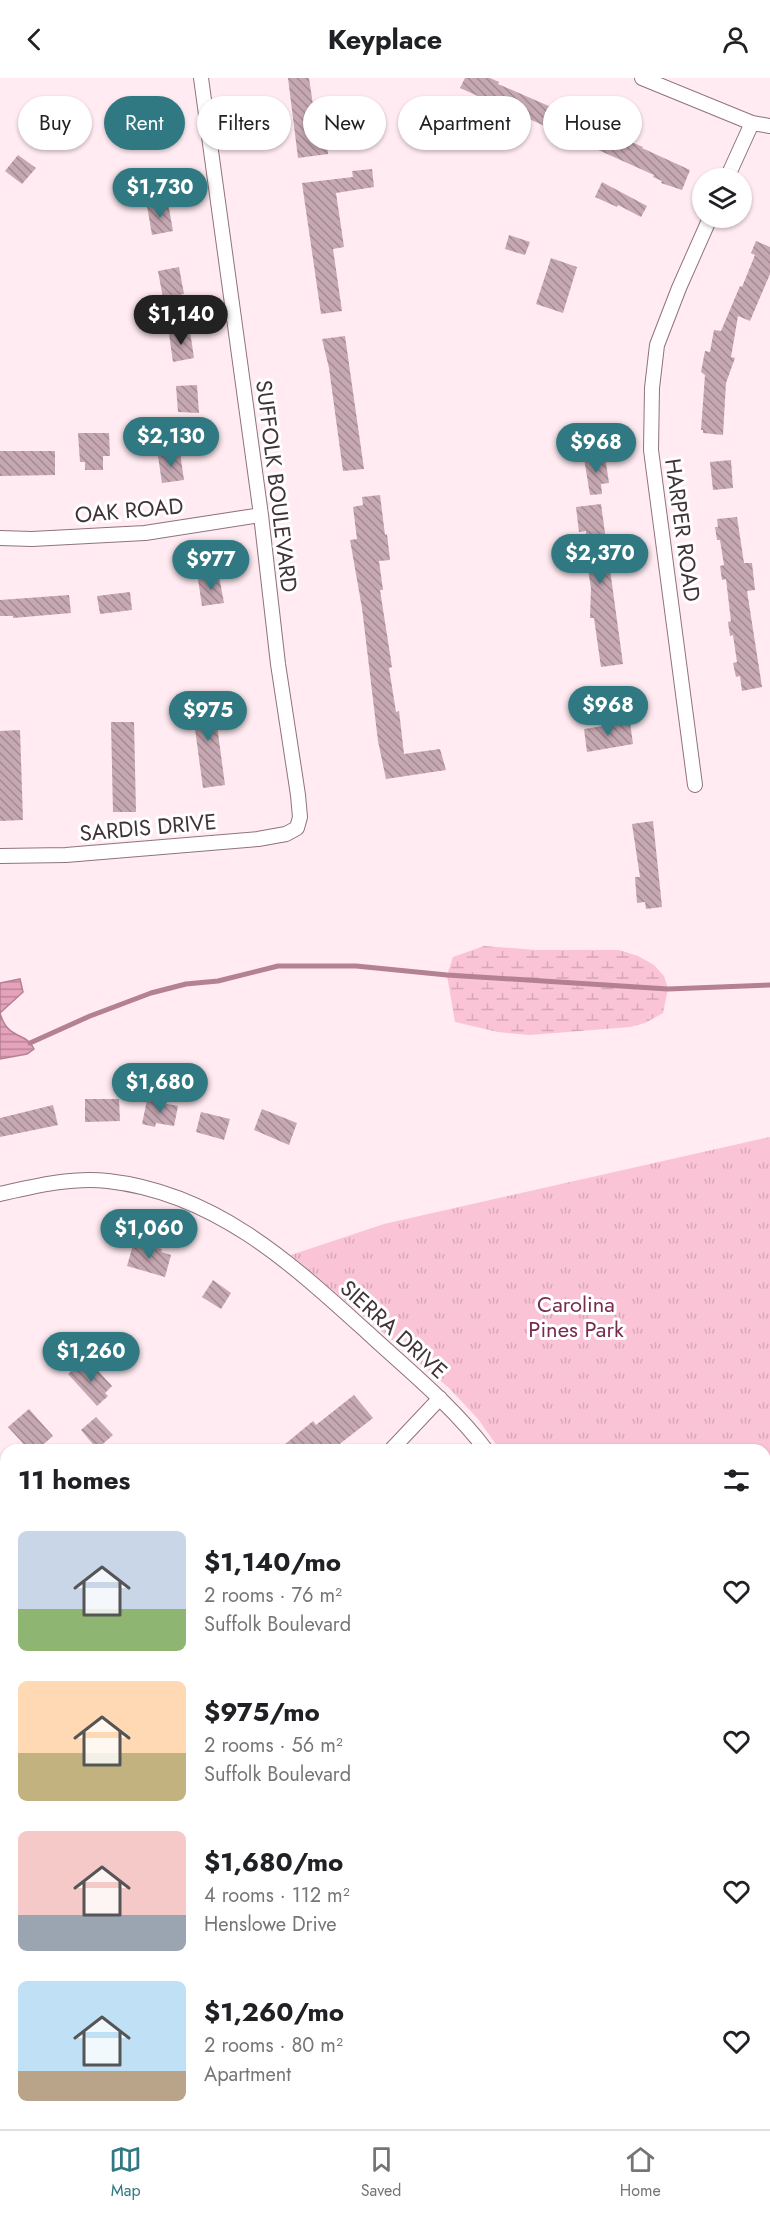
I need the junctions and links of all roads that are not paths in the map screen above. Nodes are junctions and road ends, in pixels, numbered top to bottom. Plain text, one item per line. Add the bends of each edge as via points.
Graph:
1 (201, 78) edge
2 (642, 78) edge
3 (752, 123) junction
4 (770, 126) edge
5 (732, 168) edge
6 (706, 228) edge
7 (261, 515) junction
8 (0, 538) edge
9 (695, 785) dead end
10 (297, 828) joint
11 (0, 856) edge
12 (0, 1194) edge
13 (440, 1398) junction
14 (397, 1444) edge
15 (481, 1444) edge

1 - 7 street, SUFFOLK BOULEVARD
2 - 3 street
3 - 4 street
3 - 5 street
6 - 9 street, HARPER ROAD via 657,345 651,388 651,450
7 - 8 street, OAK ROAD via 145,533
7 - 10 street, SUFFOLK BOULEVARD via 298,795
10 - 11 street, SARDIS DRIVE via 258,839 66,855
12 - 13 street, SIERRA DRIVE via 48,1184 107,1181 205,1209 300,1271
13 - 14 street
13 - 15 street, SIERRA DRIVE

